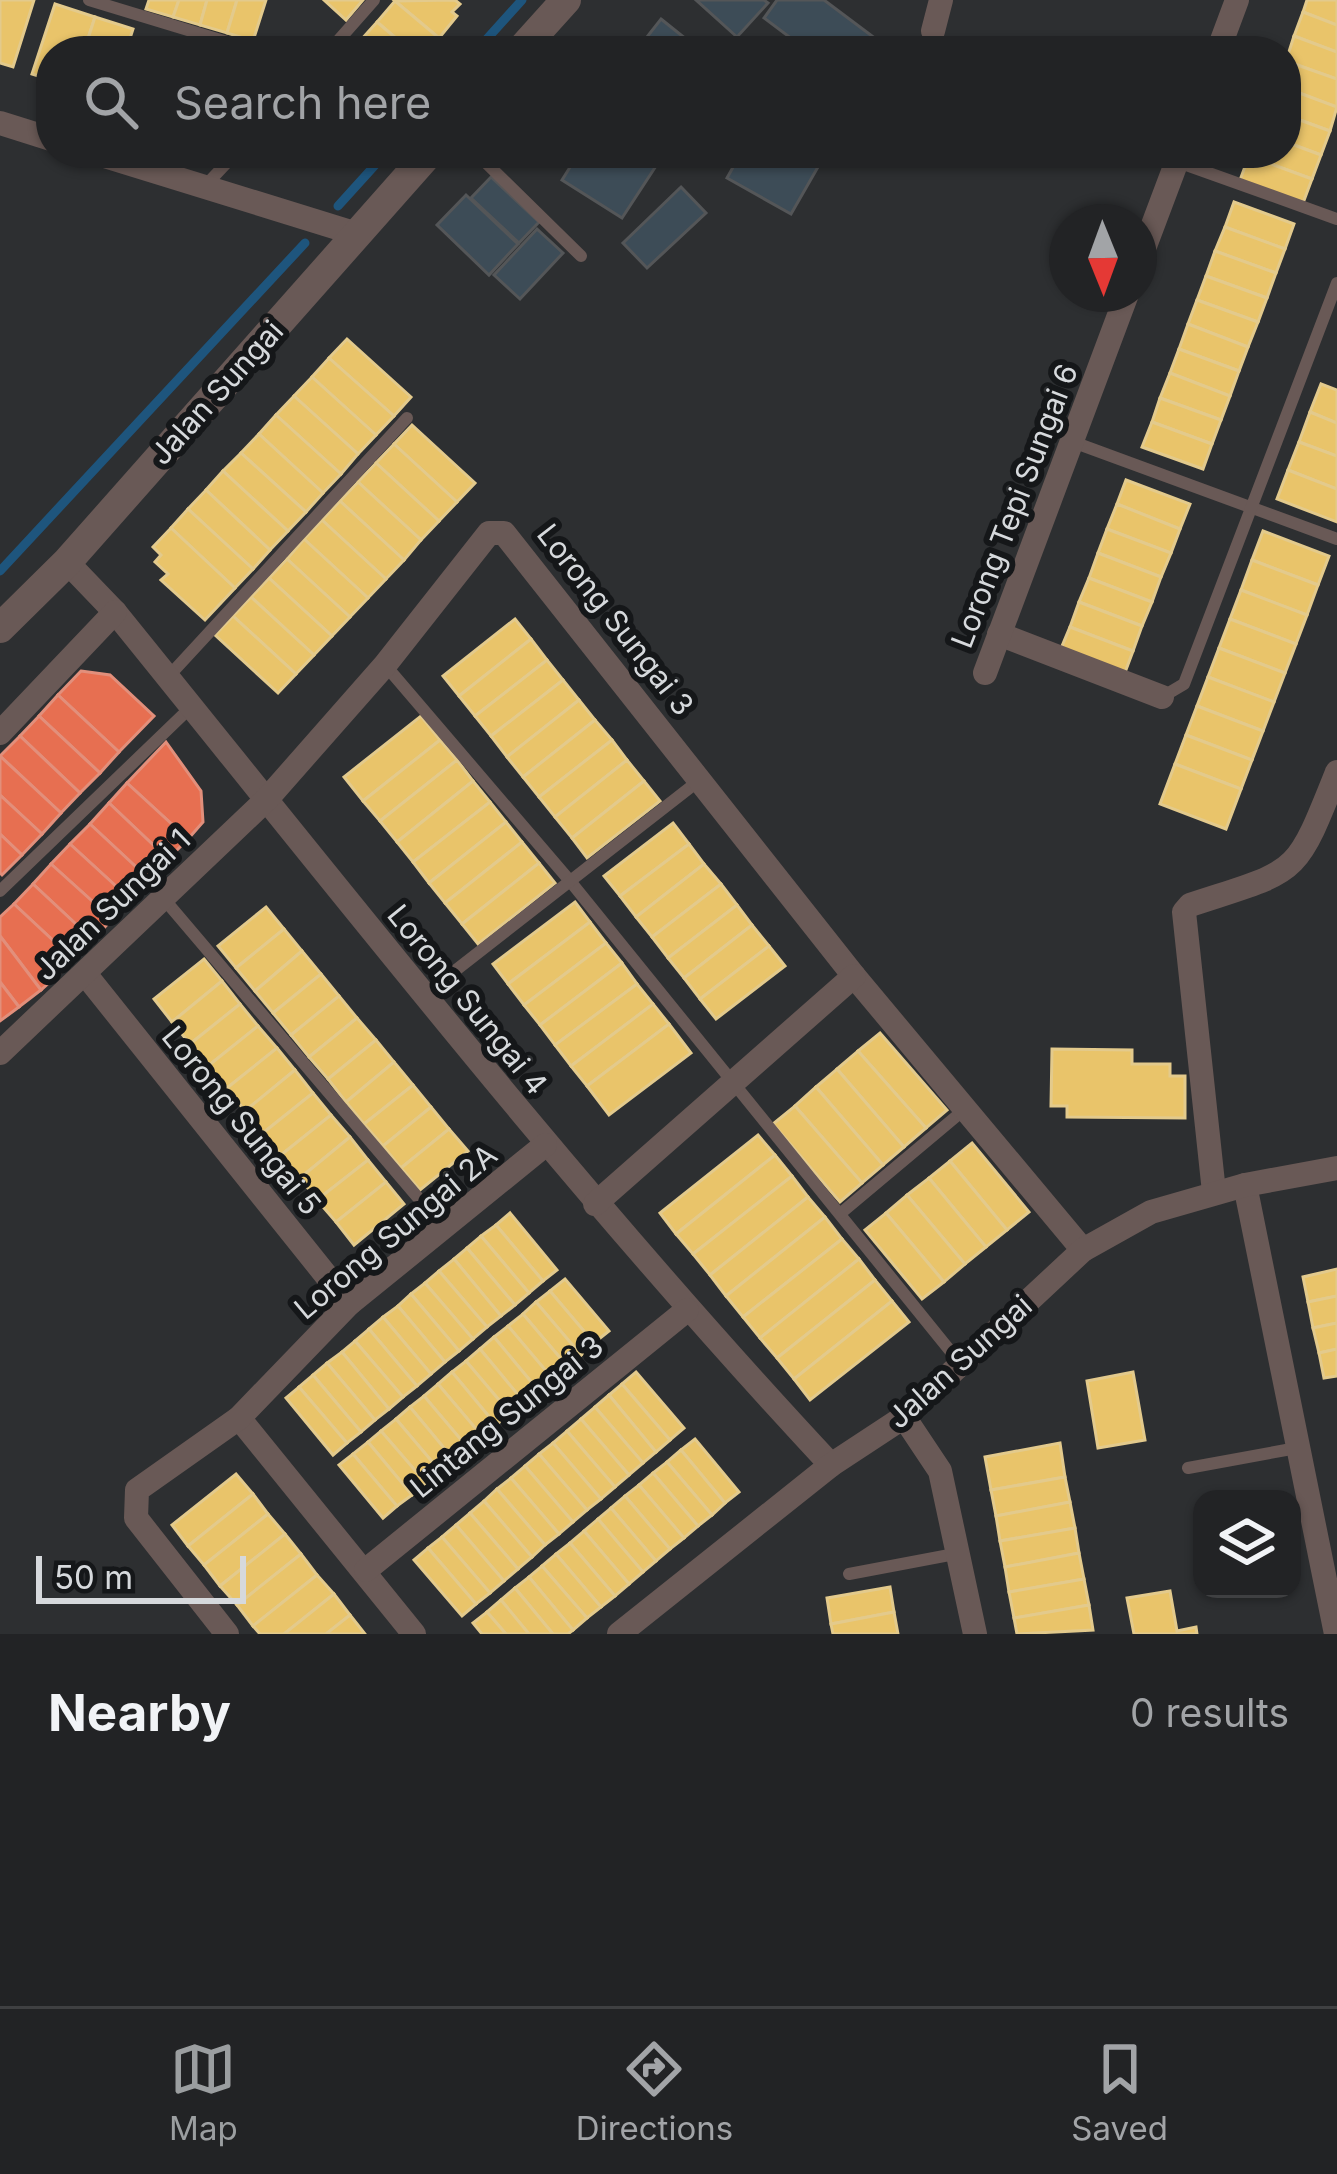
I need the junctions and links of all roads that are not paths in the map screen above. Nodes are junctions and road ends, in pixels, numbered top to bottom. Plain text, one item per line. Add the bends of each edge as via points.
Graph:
1 (89, 0) edge
2 (374, 0) edge
3 (566, 0) edge
4 (941, 0) edge
5 (1237, 0) edge
6 (932, 32) dead end
7 (207, 36) edge
8 (342, 36) edge
9 (534, 36) edge
10 (1224, 36) edge
11 (0, 123) edge
12 (36, 134) edge
13 (143, 168) edge
14 (222, 168) edge
15 (416, 168) edge
16 (491, 168) edge
17 (1174, 168) edge
18 (1206, 168) edge
19 (204, 187) junction
20 (1157, 214) edge
21 (1337, 219) edge
22 (357, 234) junction
23 (580, 256) dead end
24 (1337, 283) edge
25 (1120, 312) edge
26 (407, 418) dead end
27 (1072, 442) junction
28 (1252, 506) junction
29 (1337, 539) edge
30 (67, 562) junction
31 (115, 612) junction
32 (0, 628) edge
33 (999, 634) junction
34 (385, 665) junction
35 (985, 673) dead end
36 (168, 677) junction
37 (1162, 697) joint
38 (191, 706) junction
39 (0, 733) edge
40 (1337, 772) edge
41 (702, 778) junction
42 (267, 799) junction
43 (570, 880) junction
44 (0, 891) edge
45 (164, 899) junction
46 (86, 975) junction
47 (854, 976) junction
48 (424, 995) junction
49 (0, 1053) edge
50 (733, 1082) junction
51 (965, 1109) junction
52 (545, 1145) junction
53 (1337, 1168) edge
54 (1245, 1185) junction
55 (1214, 1192) junction
56 (595, 1204) junction
57 (841, 1213) junction
58 (443, 1227) junction
59 (1083, 1250) junction
60 (349, 1304) junction
61 (687, 1310) junction
62 (961, 1363) junction
63 (904, 1417) junction
64 (239, 1418) junction
65 (1298, 1448) junction
66 (831, 1465) junction
67 (1188, 1468) dead end
68 (961, 1553) junction
69 (366, 1570) junction
70 (849, 1574) dead end
71 (227, 1634) edge
72 (414, 1634) edge
73 (620, 1634) edge
74 (975, 1634) edge
75 (1336, 1634) edge

1 - 7 lane
2 - 8 lane
3 - 9 street
4 - 6 street
5 - 10 street
11 - 12 street
13 - 19 street
14 - 19 lane
15 - 22 street, Jalan Sungai
16 - 23 lane
17 - 20 street
18 - 21 lane
19 - 22 street
22 - 30 street, Jalan Sungai
24 - 28 lane
25 - 27 street, Lorong Tepi Sungai 6
26 - 36 lane
27 - 28 lane
27 - 33 street, Lorong Tepi Sungai 6
28 - 29 lane
28 - 37 lane via 1184,684
30 - 31 street, Lorong Sungai 4
30 - 32 street, Jalan Sungai
31 - 36 street, Lorong Sungai 4
31 - 39 street
33 - 35 street, Lorong Tepi Sungai 6
33 - 37 street
34 - 41 street, Lorong Sungai 3 via 489,533 504,533
34 - 42 street, Lorong Sungai 3
34 - 43 lane
36 - 38 street, Lorong Sungai 4
38 - 42 street, Lorong Sungai 4
38 - 44 lane
40 - 55 street via 1294,866 1184,912
41 - 43 lane
41 - 47 street, Lorong Sungai 3
42 - 45 street, Jalan Sungai 1
42 - 48 street, Lorong Sungai 4
43 - 48 lane
43 - 50 lane
45 - 46 street, Jalan Sungai 1
45 - 58 lane
46 - 49 street, Jalan Sungai 1
46 - 60 street, Lorong Sungai 5
47 - 50 street
47 - 51 street, Lorong Sungai 3
48 - 52 street, Lorong Sungai 4
50 - 56 street
50 - 57 lane
51 - 57 lane
51 - 59 street, Lorong Sungai 3
52 - 56 street, Lorong Sungai 4
52 - 58 street, Lorong Sungai 2A
53 - 54 street, Jalan Sungai
54 - 55 street, Jalan Sungai
54 - 65 street
55 - 59 street, Jalan Sungai via 1151,1212
56 - 61 street, Lorong Sungai 4
57 - 62 lane
58 - 60 street, Lorong Sungai 2A
59 - 62 street, Jalan Sungai
60 - 64 street, Lorong Sungai 2A
61 - 66 street, Lorong Sungai 4
61 - 69 street, Lintang Sungai 3
62 - 63 street, Jalan Sungai
63 - 66 street, Jalan Sungai
63 - 68 street via 938,1463
64 - 69 street
64 - 71 street, Lorong Sungai 2A via 134,1499 136,1518
65 - 67 lane
65 - 75 street
66 - 73 street, Jalan Sungai
68 - 70 lane
68 - 74 street
69 - 72 street

